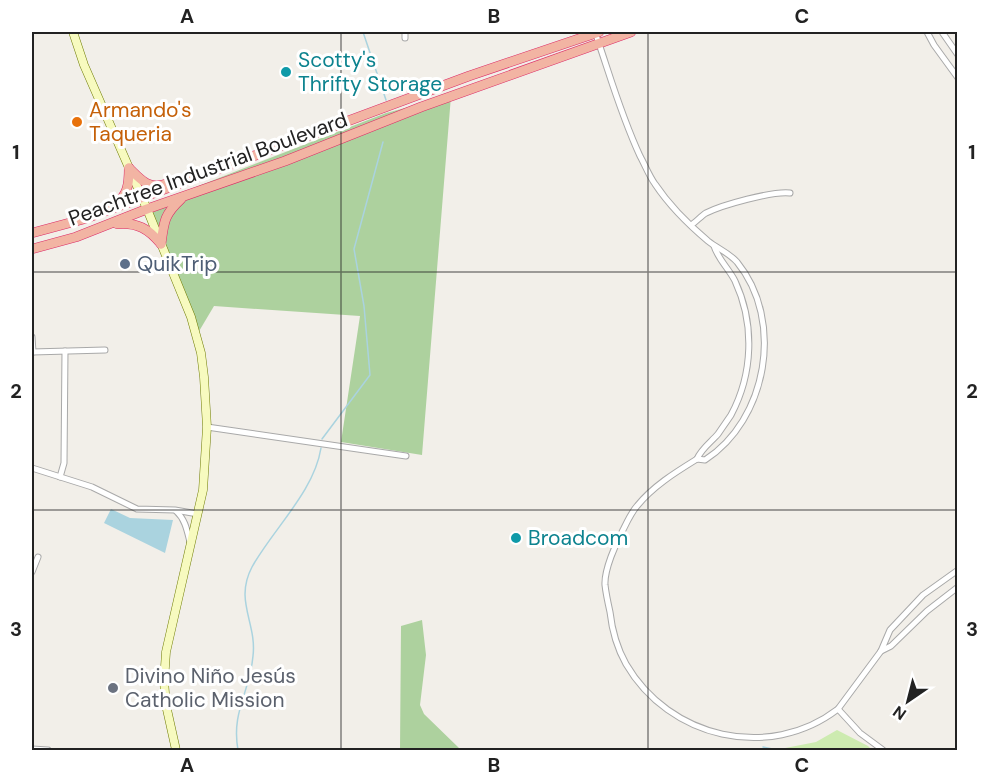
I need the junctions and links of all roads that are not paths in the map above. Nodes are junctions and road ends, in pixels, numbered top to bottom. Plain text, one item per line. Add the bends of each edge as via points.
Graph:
1 (73, 32) edge
2 (596, 32) edge
3 (631, 32) edge
4 (927, 32) edge
5 (942, 32) edge
6 (599, 44) junction
7 (957, 55) edge
8 (957, 78) edge
9 (129, 168) junction
10 (186, 181) junction
11 (790, 193) dead end
12 (182, 197) junction
13 (142, 198) junction
14 (147, 209) junction
15 (107, 210) junction
16 (106, 225) junction
17 (691, 225) junction
18 (32, 233) edge
19 (161, 244) junction
20 (714, 246) junction
21 (32, 249) edge
22 (32, 337) edge
23 (105, 350) dead end
24 (65, 351) junction
25 (32, 352) edge
26 (207, 427) junction
27 (406, 456) dead end
28 (698, 459) junction
29 (32, 468) edge
30 (60, 477) junction
31 (175, 510) junction
32 (198, 514) junction
33 (190, 542) junction
34 (38, 557) dead end
35 (957, 570) edge
36 (32, 572) edge
37 (957, 587) edge
38 (881, 651) junction
39 (838, 709) junction
40 (32, 749) edge
41 (48, 750) edge
42 (176, 750) edge
43 (883, 750) edge

1 - 9 main road
2 - 6 street
2 - 10 highway, Peachtree Industrial Boulevard
3 - 6 highway, Peachtree Industrial Boulevard
4 - 8 street
5 - 7 street
6 - 12 highway, Peachtree Industrial Boulevard
6 - 17 street via 626,125 654,183
9 - 10 highway via 151,186
9 - 13 main road
9 - 15 highway via 124,196
10 - 13 highway, Peachtree Industrial Boulevard
11 - 17 street via 760,196 706,213
12 - 14 highway, Peachtree Industrial Boulevard
12 - 19 highway via 163,220
13 - 14 main road
13 - 15 highway, Peachtree Industrial Boulevard
14 - 16 highway, Peachtree Industrial Boulevard
14 - 19 main road
15 - 18 highway, Peachtree Industrial Boulevard
16 - 19 highway via 140,226
16 - 21 highway, Peachtree Industrial Boulevard
17 - 20 street
19 - 26 main road via 201,354
20 - 28 street via 736,282 746,316 748,370 731,415
20 - 28 street via 737,262 749,281 762,324 764,359 759,387 740,426 711,456
22 - 25 street
23 - 24 street
24 - 25 street
24 - 30 street via 64,463
26 - 27 street
26 - 32 main road
28 - 39 street via 673,473 638,504 615,546 605,584 613,632 626,665 652,696 676,716 721,735 757,739 782,736
29 - 30 street
30 - 31 street via 138,509
31 - 32 street
31 - 33 street
32 - 33 main road
33 - 42 main road via 171,626 164,681
34 - 36 street
35 - 38 street via 906,612 890,630
37 - 38 street
38 - 39 street
39 - 43 street via 860,734
40 - 41 street

